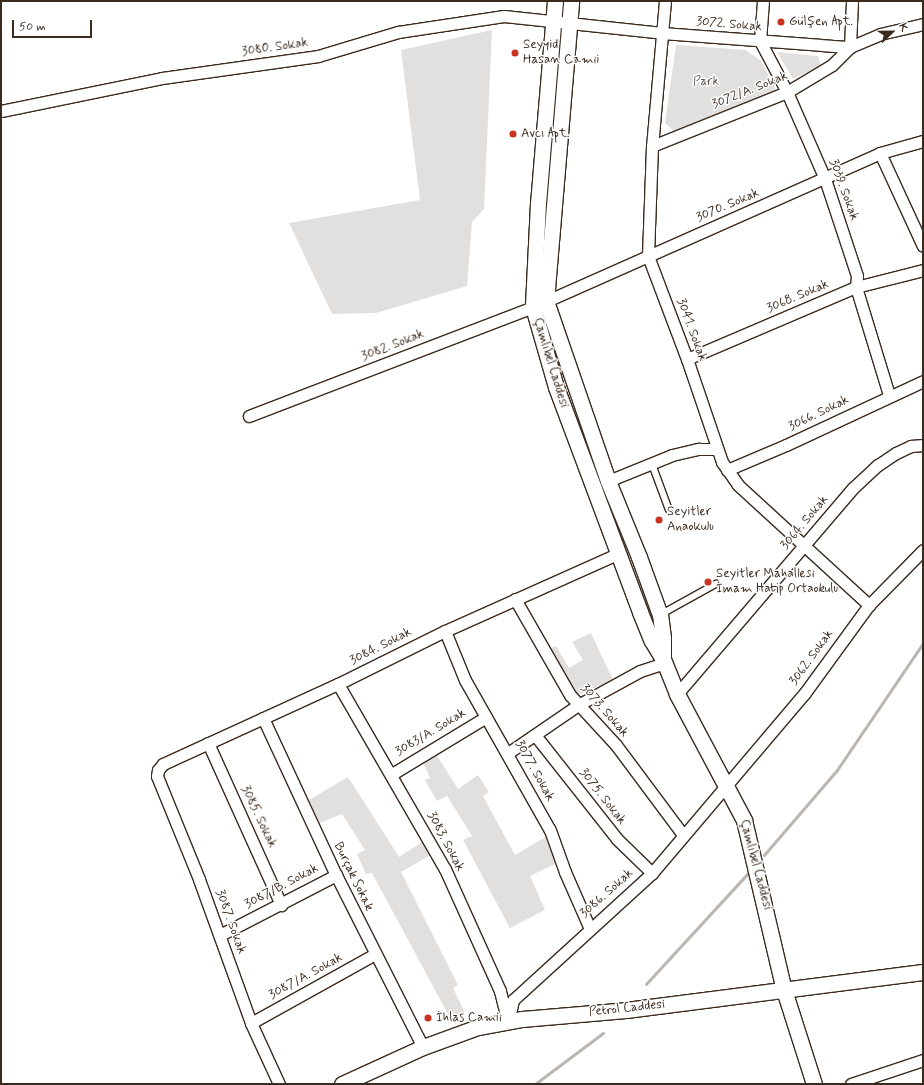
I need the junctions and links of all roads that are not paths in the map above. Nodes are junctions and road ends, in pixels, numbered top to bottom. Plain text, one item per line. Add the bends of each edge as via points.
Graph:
1 (555, 1) edge
2 (571, 1) edge
3 (665, 1) edge
4 (763, 1) edge
5 (852, 1) edge
6 (553, 19) junction
7 (568, 23) junction
8 (923, 24) edge
9 (662, 33) junction
10 (760, 42) junction
11 (850, 47) junction
12 (788, 92) junction
13 (1, 111) edge
14 (923, 141) edge
15 (652, 146) junction
16 (880, 153) junction
17 (826, 179) junction
18 (923, 246) edge
19 (648, 256) junction
20 (923, 270) edge
21 (856, 287) junction
22 (540, 304) junction
23 (687, 359) junction
24 (923, 380) edge
25 (889, 395) junction
26 (249, 416) dead end
27 (923, 445) edge
28 (717, 449) junction
29 (652, 463) junction
30 (727, 470) junction
31 (608, 481) junction
32 (669, 509) dead end
33 (803, 546) junction
34 (923, 550) edge
35 (619, 553) junction
36 (716, 584) dead end
37 (515, 598) junction
38 (868, 605) junction
39 (660, 615) junction
40 (445, 631) junction
41 (663, 661) junction
42 (338, 684) junction
43 (677, 694) junction
44 (578, 704) junction
45 (486, 717) junction
46 (263, 718) junction
47 (534, 735) junction
48 (208, 743) junction
49 (508, 753) junction
50 (158, 770) joint
51 (392, 774) junction
52 (726, 784) junction
53 (683, 835) junction
54 (652, 873) junction
55 (336, 875) junction
56 (281, 905) junction
57 (590, 929) junction
58 (220, 935) junction
59 (375, 954) junction
60 (923, 973) edge
61 (784, 990) junction
62 (508, 1022) junction
63 (252, 1023) junction
64 (422, 1047) junction
65 (923, 1060) edge
66 (346, 1083) edge
67 (279, 1084) edge
68 (814, 1084) edge
69 (851, 1084) edge

1 - 6 street, Çamlıbel Caddesi
2 - 7 street, Çamlıbel Caddesi
3 - 9 street, 3041. Sokak
4 - 10 street
5 - 11 street
6 - 7 street, 3072. Sokak
6 - 13 street, 3080. Sokak via 504,16 398,32 318,56 162,78
6 - 22 street, Çamlıbel Caddesi via 538,203
7 - 9 street, 3072. Sokak
7 - 22 street, Çamlıbel Caddesi
8 - 11 street, 3072. Sokak via 880,34
9 - 10 street, 3072. Sokak
9 - 15 street, 3041. Sokak
10 - 11 street, 3072. Sokak
10 - 12 street, 3039. Sokak
11 - 12 street, 3072/A. Sokak via 832,65
12 - 15 street, 3072/A. Sokak
12 - 17 street, 3039. Sokak
14 - 16 street, 3070. Sokak
15 - 19 street, 3041. Sokak
16 - 17 street, 3070. Sokak
16 - 18 street
17 - 19 street, 3070. Sokak
17 - 21 street, 3039. Sokak via 857,276
19 - 22 street, 3070. Sokak
19 - 23 street, 3041. Sokak
20 - 21 street, 3068. Sokak
21 - 23 street, 3068. Sokak
21 - 25 street, 3039. Sokak
22 - 26 street, 3082. Sokak
22 - 31 street, Çamlıbel Caddesi
22 - 35 street, Çamlıbel Caddesi via 556,387
23 - 28 street, 3041. Sokak
24 - 25 street, 3066. Sokak
25 - 30 street, 3066. Sokak via 786,445
27 - 33 street, 3064. Sokak via 911,446 878,465 853,488
28 - 29 street via 699,449
28 - 30 street, 3041. Sokak
29 - 31 street
29 - 32 lane
30 - 33 street, 3041. Sokak via 738,485
31 - 39 street, Çamlıbel Caddesi
33 - 38 street, 3041. Sokak
33 - 43 street, 3064. Sokak
34 - 38 street, 3062. Sokak
35 - 37 street, 3084. Sokak
35 - 41 street, Çamlıbel Caddesi via 652,641
36 - 39 lane
37 - 40 street, 3084. Sokak
37 - 44 street, 3073. Sokak
38 - 52 street, 3062. Sokak via 804,694
39 - 41 street, Çamlıbel Caddesi via 664,638
40 - 42 street, 3084. Sokak
40 - 45 street, 3077. Sokak via 465,680
41 - 43 street, Çamlıbel Caddesi
41 - 44 street
42 - 46 street, 3084. Sokak
42 - 51 street, 3083. Sokak
43 - 52 street, Çamlıbel Caddesi
44 - 47 street
44 - 53 street, 3073. Sokak via 616,745
45 - 49 street, 3077. Sokak
45 - 51 street, 3083/A. Sokak
46 - 48 street, 3084. Sokak
46 - 55 street, Burçak Sokak
47 - 49 street
47 - 54 street, 3075. Sokak via 617,839
48 - 50 street, 3084. Sokak via 163,764
48 - 56 street, 3085. Sokak
49 - 57 street, 3077. Sokak via 550,830
50 - 58 street, 3087. Sokak via 157,776
51 - 62 street, 3083. Sokak via 445,869 500,991
52 - 53 street, 3086. Sokak
52 - 61 street, Çamlıbel Caddesi via 744,820
53 - 54 street, 3086. Sokak
54 - 57 street, 3086. Sokak
55 - 56 street, 3087/B. Sokak
55 - 59 street, Burçak Sokak
56 - 58 street, 3087/B. Sokak
57 - 62 street, 3086. Sokak via 513,1000
58 - 63 street, 3087. Sokak
59 - 63 street, 3087/A. Sokak
59 - 64 street, Burçak Sokak
60 - 61 street, Petrol Caddesi
61 - 62 street, Petrol Caddesi
61 - 68 street, Çamlıbel Caddesi
62 - 64 street, Petrol Caddesi via 478,1027
63 - 67 street, 3087. Sokak
64 - 66 street, Petrol Caddesi
65 - 69 street

